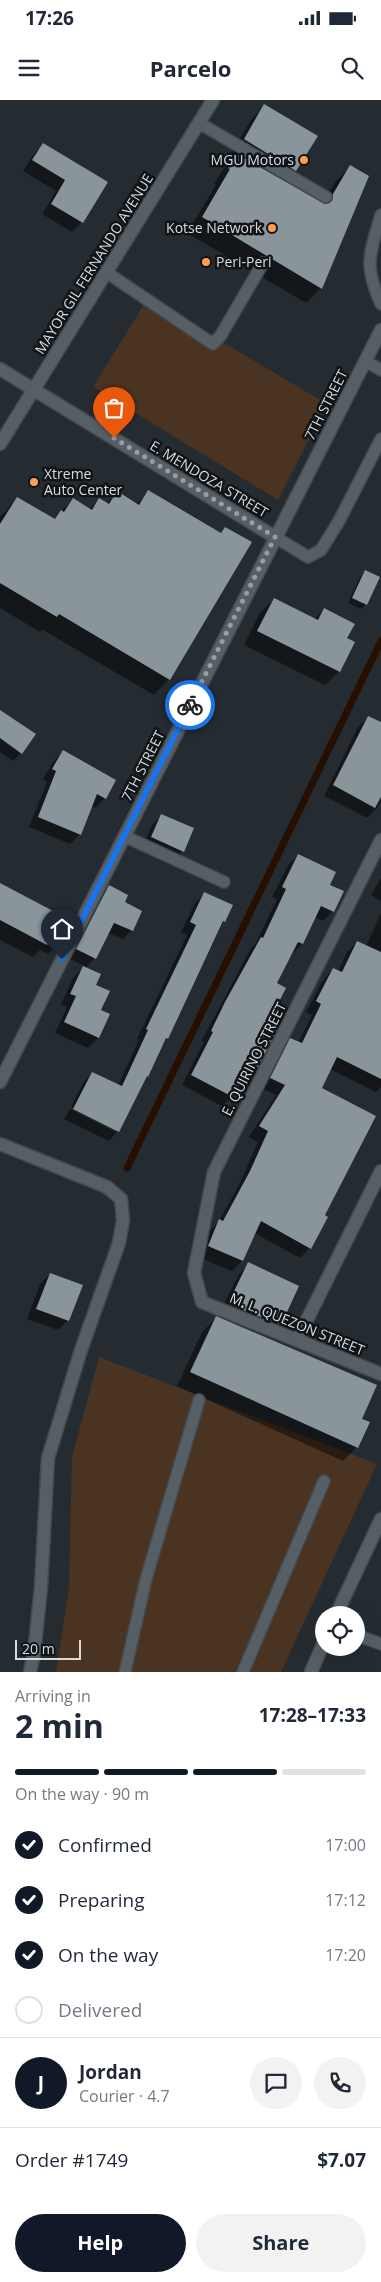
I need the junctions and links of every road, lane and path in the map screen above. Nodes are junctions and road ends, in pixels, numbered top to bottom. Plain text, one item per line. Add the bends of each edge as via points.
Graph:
1 (214, 100) edge
2 (199, 123) junction
3 (326, 197) dead end
4 (381, 215) edge
5 (263, 263) dead end
6 (106, 272) junction
7 (381, 304) edge
8 (381, 330) edge
9 (365, 361) junction
10 (0, 369) edge
11 (381, 370) edge
12 (33, 389) junction
13 (381, 439) edge
14 (0, 444) edge
15 (275, 537) junction
16 (124, 836) junction
17 (381, 840) edge
18 (224, 882) dead end
19 (0, 1082) edge
20 (0, 1144) edge
21 (381, 1171) edge
22 (202, 1302) joint
23 (297, 1340) junction
24 (381, 1374) edge
25 (199, 1400) dead end
26 (324, 1481) dead end
27 (381, 1519) edge
28 (340, 1606) edge
29 (365, 1638) edge
30 (381, 1644) edge
31 (318, 1656) edge
32 (30, 1672) edge
33 (124, 1672) edge
34 (243, 1672) edge
35 (311, 1672) edge

1 - 2 street, MAYOR GIL FERNANDO AVENUE
2 - 3 lane
2 - 6 street, MAYOR GIL FERNANDO AVENUE
4 - 7 lane via 368,259 372,285
5 - 6 lane via 213,344
6 - 12 street, MAYOR GIL FERNANDO AVENUE
8 - 9 street, 7TH STREET
9 - 11 lane
9 - 15 street, 7TH STREET
10 - 12 street, E. MENDOZA STREET
12 - 14 street, MAYOR GIL FERNANDO AVENUE
12 - 15 street, E. MENDOZA STREET
13 - 15 lane via 321,550 308,557
15 - 16 street, 7TH STREET
16 - 18 lane
16 - 19 street, 7TH STREET
17 - 22 street, E. QUIRINO STREET via 214,1172 194,1273
20 - 32 street via 107,1186 121,1199 123,1220 119,1243 81,1350 48,1458 41,1587
21 - 23 street
22 - 23 street, M. L. QUEZON STREET
23 - 24 street, M. L. QUEZON STREET
25 - 33 lane via 146,1579
26 - 34 lane
27 - 28 street
29 - 30 lane
31 - 35 street

